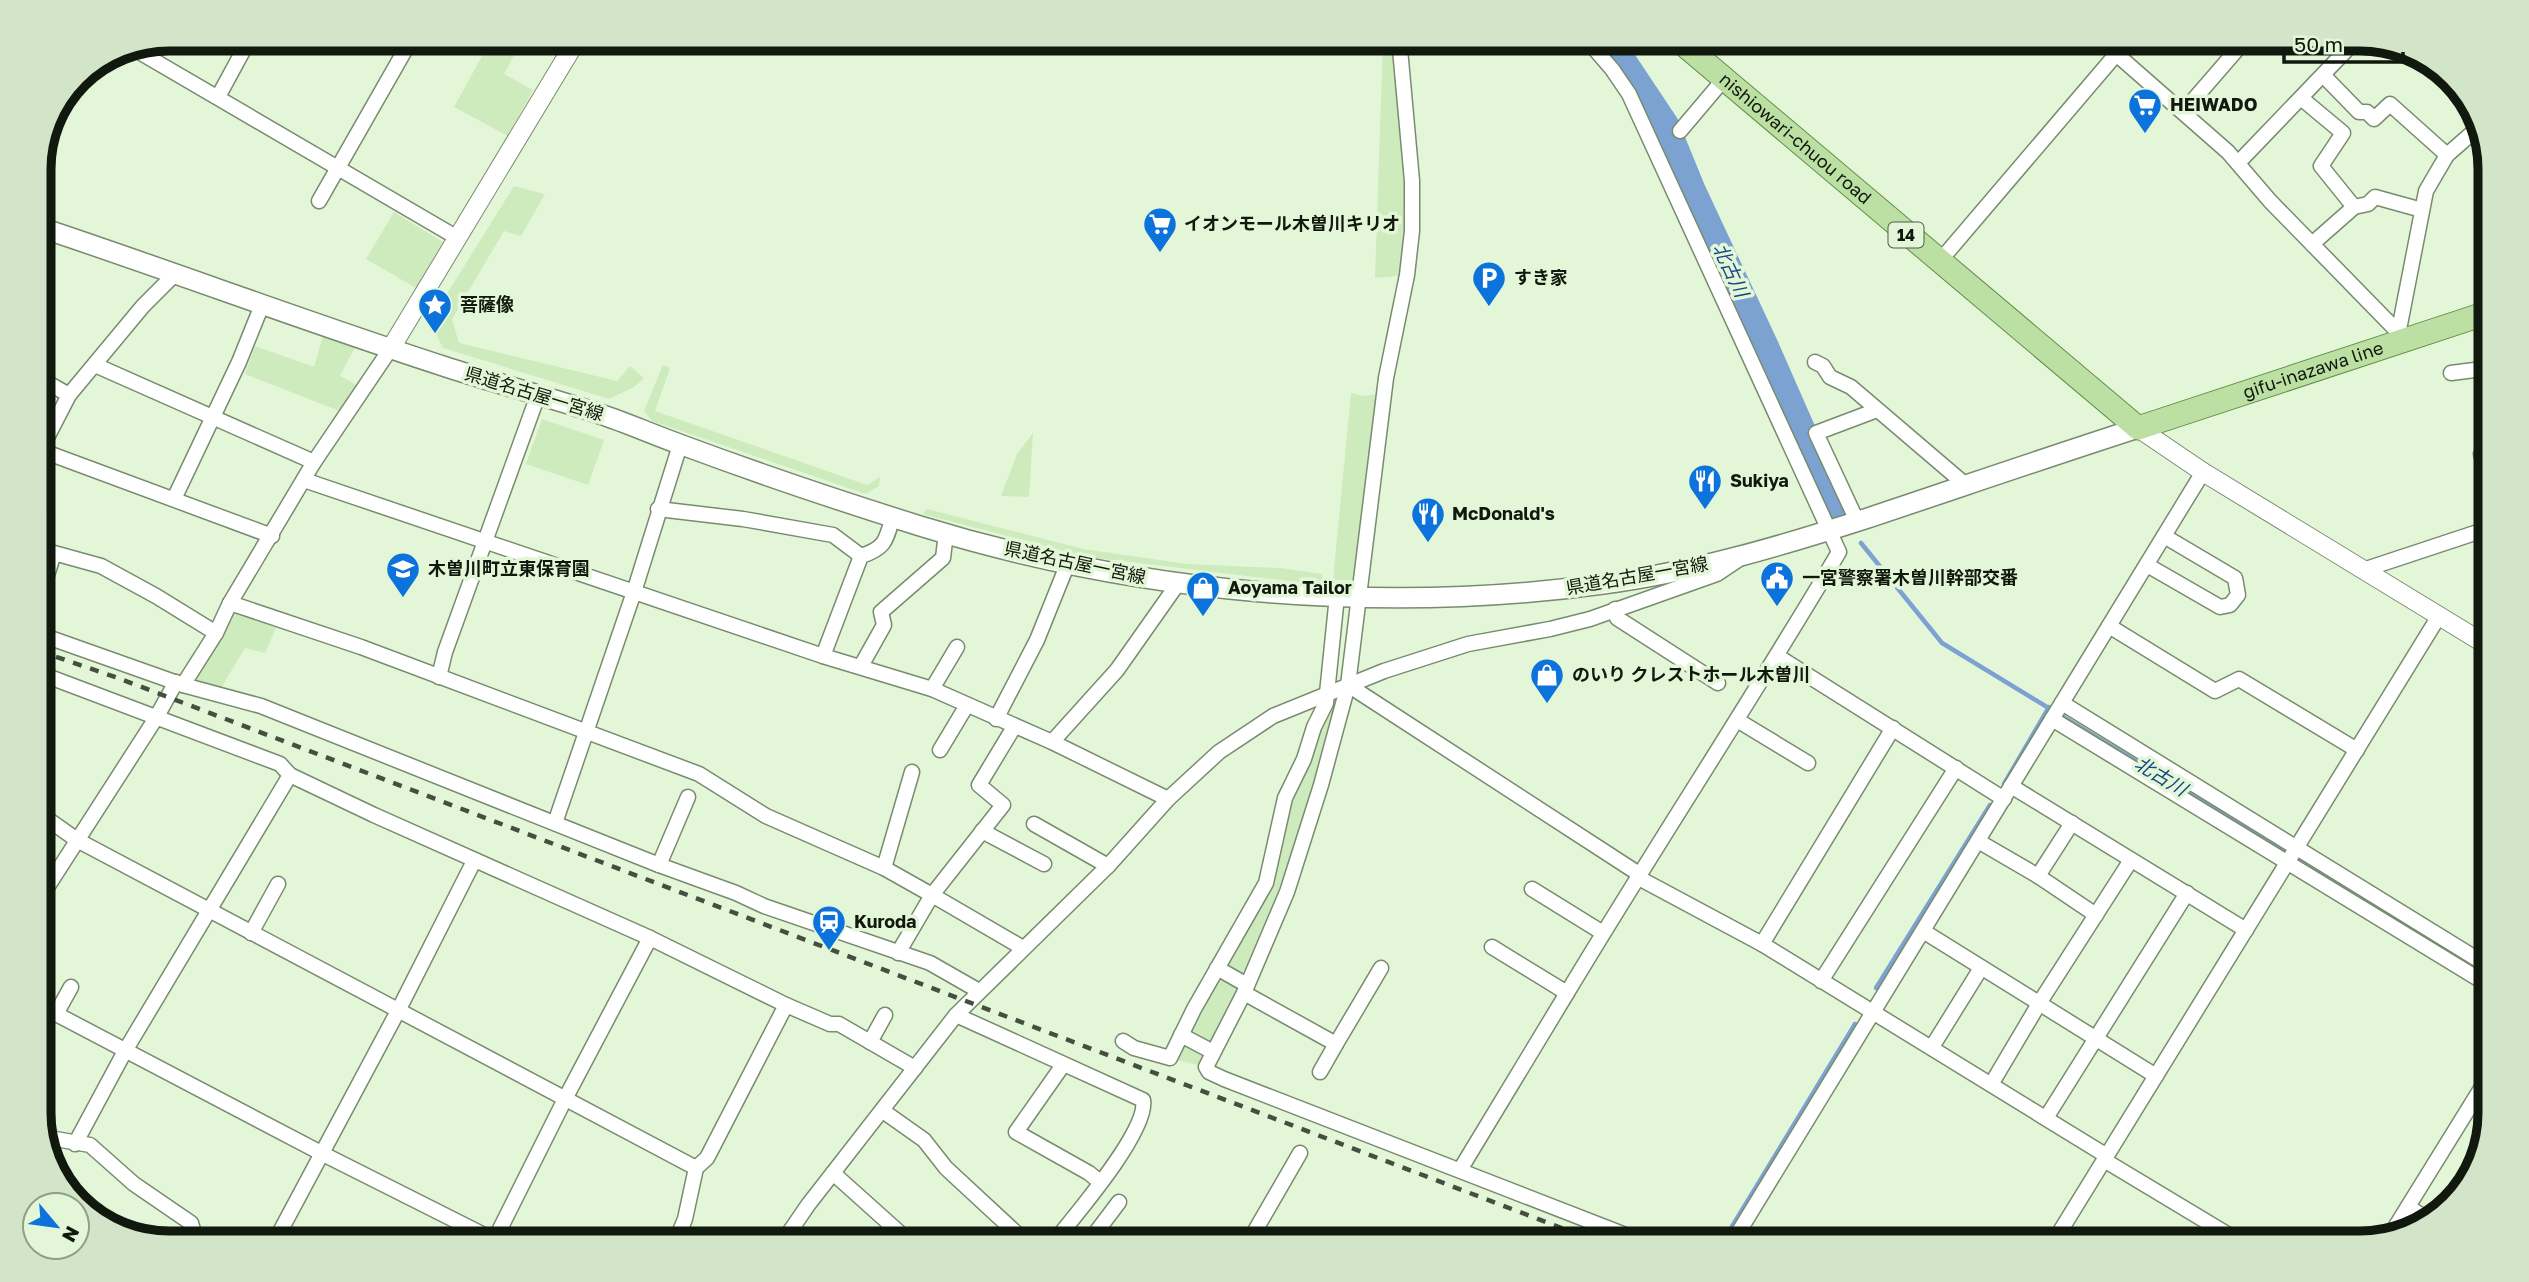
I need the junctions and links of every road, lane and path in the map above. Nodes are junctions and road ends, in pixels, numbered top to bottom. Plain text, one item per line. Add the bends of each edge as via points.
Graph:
1 (243, 51) edge
2 (405, 51) edge
3 (570, 51) edge
4 (1400, 51) edge
5 (1596, 51) edge
6 (1691, 51) edge
7 (2112, 51) edge
8 (2119, 51) edge
9 (2236, 51) edge
10 (2346, 51) edge
11 (143, 54) edge
12 (2116, 55) junction
13 (2323, 75) junction
14 (1724, 79) junction
15 (218, 97) junction
16 (2301, 98) junction
17 (2183, 112) junction
18 (1680, 131) dead end
19 (2472, 133) edge
20 (2447, 155) junction
21 (2238, 163) junction
22 (338, 168) junction
23 (319, 201) dead end
24 (2354, 207) junction
25 (2422, 210) junction
26 (51, 231) edge
27 (456, 237) junction
28 (2312, 244) junction
29 (1939, 262) junction
30 (176, 273) junction
31 (262, 304) junction
32 (2478, 316) edge
33 (2398, 339) junction
34 (391, 348) junction
35 (1815, 362) dead end
36 (95, 365) junction
37 (2478, 370) edge
38 (2451, 373) dead end
39 (51, 385) edge
40 (69, 395) junction
41 (538, 395) junction
42 (1877, 410) junction
43 (212, 417) junction
44 (51, 426) edge
45 (2138, 428) junction
46 (680, 445) junction
47 (51, 449) edge
48 (314, 462) junction
49 (2203, 472) junction
50 (304, 480) junction
51 (1967, 486) junction
52 (174, 499) junction
53 (658, 509) junction
54 (893, 516) junction
55 (1857, 521) junction
56 (1829, 531) junction
57 (2478, 532) edge
58 (946, 533) junction
59 (272, 536) junction
60 (2164, 536) junction
61 (486, 541) junction
62 (1745, 555) junction
63 (862, 556) junction
64 (51, 563) edge
65 (1068, 563) junction
66 (2147, 565) junction
67 (2363, 570) junction
68 (1180, 582) junction
69 (634, 592) junction
70 (1337, 596) junction
71 (1359, 596) junction
72 (230, 603) junction
73 (1615, 609) junction
74 (2439, 616) junction
75 (2109, 626) junction
76 (2478, 632) edge
77 (216, 633) junction
78 (51, 638) edge
79 (957, 647) dead end
80 (823, 656) junction
81 (1777, 656) junction
82 (861, 666) junction
83 (439, 677) junction
84 (51, 678) edge
85 (1718, 683) dead end
86 (179, 684) junction
87 (1348, 685) junction
88 (932, 690) junction
89 (1326, 693) junction
90 (2062, 704) junction
91 (967, 705) junction
92 (156, 718) junction
93 (2053, 718) junction
94 (996, 719) junction
95 (1737, 720) junction
96 (1014, 727) junction
97 (1893, 728) junction
98 (587, 732) junction
99 (1052, 742) junction
100 (940, 750) dead end
101 (2357, 750) junction
102 (1808, 764) dead end
103 (1956, 768) junction
104 (912, 772) dead end
105 (290, 775) junction
106 (2007, 792) junction
107 (688, 797) dead end
108 (1168, 799) junction
109 (51, 822) edge
110 (555, 823) junction
111 (2072, 823) junction
112 (1034, 824) dead end
113 (982, 831) junction
114 (77, 840) junction
115 (1978, 841) junction
116 (2292, 855) junction
117 (2131, 860) junction
118 (474, 861) junction
119 (659, 864) junction
120 (1044, 864) dead end
121 (1108, 866) junction
122 (884, 868) junction
123 (1638, 875) junction
124 (2038, 876) junction
125 (51, 881) edge
126 (1265, 883) junction
127 (278, 884) dead end
128 (1532, 889) dead end
129 (1287, 892) junction
130 (2187, 894) junction
131 (932, 895) junction
132 (209, 910) junction
133 (2096, 915) junction
134 (2246, 930) junction
135 (1923, 931) junction
136 (251, 933) junction
137 (1603, 933) junction
138 (650, 939) junction
139 (1762, 944) junction
140 (1492, 947) dead end
141 (1023, 948) junction
142 (898, 953) junction
143 (2478, 960) edge
144 (1217, 968) junction
145 (1381, 968) dead end
146 (1981, 968) junction
147 (2478, 978) edge
148 (1821, 981) junction
149 (71, 986) dead end
150 (1246, 989) junction
151 (979, 991) junction
152 (1567, 993) junction
153 (2040, 1002) junction
154 (786, 1004) junction
155 (51, 1011) edge
156 (398, 1011) junction
157 (56, 1014) junction
158 (885, 1014) dead end
159 (1874, 1014) junction
160 (956, 1015) junction
161 (1181, 1035) junction
162 (2096, 1038) junction
163 (1123, 1041) dead end
164 (870, 1042) junction
165 (1336, 1044) junction
166 (1932, 1047) junction
167 (125, 1051) junction
168 (1213, 1052) junction
169 (1063, 1065) junction
170 (915, 1068) junction
171 (1320, 1072) dead end
172 (2156, 1076) junction
173 (1992, 1083) junction
174 (2478, 1093) edge
175 (565, 1099) junction
176 (883, 1111) junction
177 (2046, 1118) junction
178 (54, 1139) edge
179 (75, 1144) junction
180 (1300, 1153) dead end
181 (323, 1154) junction
182 (2106, 1158) junction
183 (696, 1168) junction
184 (1460, 1170) junction
185 (833, 1173) junction
186 (1100, 1182) junction
187 (1119, 1202) dead end
188 (2408, 1207) junction
189 (2420, 1214) edge
190 (2397, 1225) edge
191 (193, 1231) edge
192 (283, 1231) edge
193 (472, 1231) edge
194 (501, 1231) edge
195 (680, 1231) edge
196 (791, 1231) edge
197 (897, 1231) edge
198 (1013, 1231) edge
199 (1063, 1231) edge
200 (1098, 1231) edge
201 (1255, 1231) edge
202 (1613, 1231) edge
203 (1740, 1231) edge
204 (2061, 1231) edge
205 (2221, 1231) edge

1 - 15 street
2 - 22 street
3 - 27 street
4 - 71 street via 1412,231 1386,377
5 - 56 street via 1629,94
6 - 14 main road, nishiowari-chuou road / 14
7 - 12 street
8 - 12 street
9 - 17 street
10 - 13 street
11 - 15 street
12 - 17 street
12 - 29 street
13 - 16 street
13 - 20 street via 2360,112 2374,119 2390,104
14 - 18 street
14 - 29 main road, nishiowari-chuou road / 14
15 - 22 street
16 - 21 street
16 - 24 street via 2343,132 2321,166
17 - 21 street
19 - 20 street
20 - 25 street via 2426,191
21 - 28 street
22 - 23 street
22 - 27 street
24 - 25 street via 2375,197
24 - 28 street
25 - 33 street
26 - 30 main road, 県道名古屋一宮線
27 - 34 street
28 - 33 street
29 - 45 main road, nishiowari-chuou road / 14
30 - 31 main road, 県道名古屋一宮線
30 - 36 street
31 - 34 main road, 県道名古屋一宮線
31 - 43 street
32 - 33 main road, gifu-inazawa line
33 - 45 main road, gifu-inazawa line
34 - 41 main road, 県道名古屋一宮線
34 - 48 street
35 - 42 street
36 - 40 street
36 - 43 street
37 - 38 street
39 - 40 street
40 - 44 street
41 - 46 main road, 県道名古屋一宮線
41 - 61 street
42 - 51 street
42 - 55 street via 1816,433
43 - 48 street
43 - 52 street
45 - 49 street, 14
45 - 51 main road, 県道名古屋一宮線
46 - 53 street
46 - 54 main road, 県道名古屋一宮線
47 - 52 street
48 - 50 street
49 - 60 street
49 - 67 street, 14
50 - 59 street
50 - 61 street
51 - 55 main road, 県道名古屋一宮線
52 - 59 street
53 - 63 street via 833,535
53 - 69 street
54 - 58 main road, 県道名古屋一宮線
54 - 63 street via 878,551
55 - 56 main road, 県道名古屋一宮線
56 - 62 main road, 県道名古屋一宮線
56 - 81 street via 1839,552
57 - 67 street
58 - 65 main road, 県道名古屋一宮線
58 - 82 street via 943,558 881,612 884,625
59 - 72 street
60 - 66 street
60 - 66 street via 2235,578 2238,595 2230,605 2220,607
61 - 69 street
61 - 83 street
62 - 71 main road, 県道名古屋一宮線 via 1606,584 1543,591 1426,598
62 - 73 street via 1717,575
63 - 80 street
64 - 77 street via 54,553 101,566
65 - 68 main road, 県道名古屋一宮線
65 - 94 street via 1037,640
66 - 75 street
67 - 74 street, 14
68 - 70 main road, 県道名古屋一宮線
68 - 99 street via 1117,670
69 - 80 street
69 - 98 street
70 - 71 main road, 県道名古屋一宮線
70 - 89 street
71 - 87 street
72 - 77 street
72 - 83 street
73 - 85 street via 1617,618
73 - 87 street via 1550,629 1468,644
74 - 76 street, 14
74 - 101 street
75 - 90 street
75 - 101 street via 2215,691 2239,679
77 - 86 street
78 - 86 street
79 - 88 street
80 - 82 street
81 - 95 street
81 - 97 street
82 - 88 street
83 - 98 street
84 - 92 street
86 - 92 street
86 - 110 street via 261,706
87 - 89 street
87 - 123 street
87 - 129 street
88 - 91 street
89 - 108 street via 1273,716 1219,752
89 - 126 street via 1326,703 1285,798
90 - 93 street
90 - 116 street
91 - 94 street
91 - 100 street
92 - 105 street via 280,764
92 - 114 street
93 - 106 street
93 - 116 street
94 - 96 street
95 - 102 street
95 - 123 street
96 - 99 street
96 - 113 street via 979,785 1003,805
97 - 103 street
97 - 139 street
98 - 110 street
98 - 122 street via 699,774 766,816
99 - 108 street
101 - 116 street
103 - 106 street
103 - 148 street
104 - 122 street
105 - 118 street
105 - 132 street
106 - 111 street
106 - 115 street
107 - 119 street
108 - 121 street
109 - 114 street
110 - 119 street
111 - 117 street
111 - 124 street
112 - 121 street
113 - 120 street
113 - 131 street
114 - 125 street
114 - 132 street
115 - 124 street
115 - 135 street
116 - 134 street
116 - 143 street
116 - 147 street
117 - 130 street
117 - 133 street
118 - 138 street
118 - 156 street
119 - 142 street
121 - 141 street
122 - 131 street
123 - 137 street
123 - 139 street
124 - 133 street
126 - 129 street
126 - 144 street
127 - 136 street
128 - 137 street
129 - 150 street
130 - 134 street
130 - 162 street
131 - 141 street
131 - 142 street
132 - 136 street
132 - 167 street
133 - 153 street
134 - 172 street
135 - 146 street
135 - 159 street
136 - 156 street
137 - 152 street
138 - 154 street
138 - 175 street
139 - 148 street
140 - 152 street
141 - 151 street
142 - 151 street via 930,963
144 - 150 street
144 - 161 street
145 - 165 street
146 - 153 street
146 - 166 street
148 - 159 street
149 - 157 street
150 - 165 street
150 - 168 street
151 - 160 street
152 - 184 street
153 - 162 street
153 - 173 street
154 - 164 street via 839,1024
154 - 183 street via 707,1158
155 - 157 street
156 - 175 street
156 - 181 street
157 - 167 street
158 - 164 street
159 - 166 street
159 - 203 street
160 - 169 street
160 - 170 street
161 - 163 street via 1170,1058
161 - 168 street
162 - 172 street
162 - 177 street
164 - 170 street
165 - 171 street
166 - 173 street
167 - 179 street
167 - 181 street
168 - 184 street via 1206,1067 1209,1072
169 - 186 street via 1016,1132
169 - 186 street via 1143,1100 1140,1122
170 - 176 street
172 - 182 street
173 - 177 street
174 - 188 street
175 - 183 street
175 - 194 street
176 - 185 street
176 - 198 street via 924,1140 946,1168
177 - 182 street
178 - 179 street
179 - 191 street via 90,1145 134,1184 191,1223
180 - 201 street
181 - 192 street
181 - 193 street
182 - 204 street
182 - 205 street
183 - 195 street
184 - 202 street
185 - 196 street
185 - 197 street
186 - 199 street
187 - 200 street
188 - 189 street
188 - 190 street

